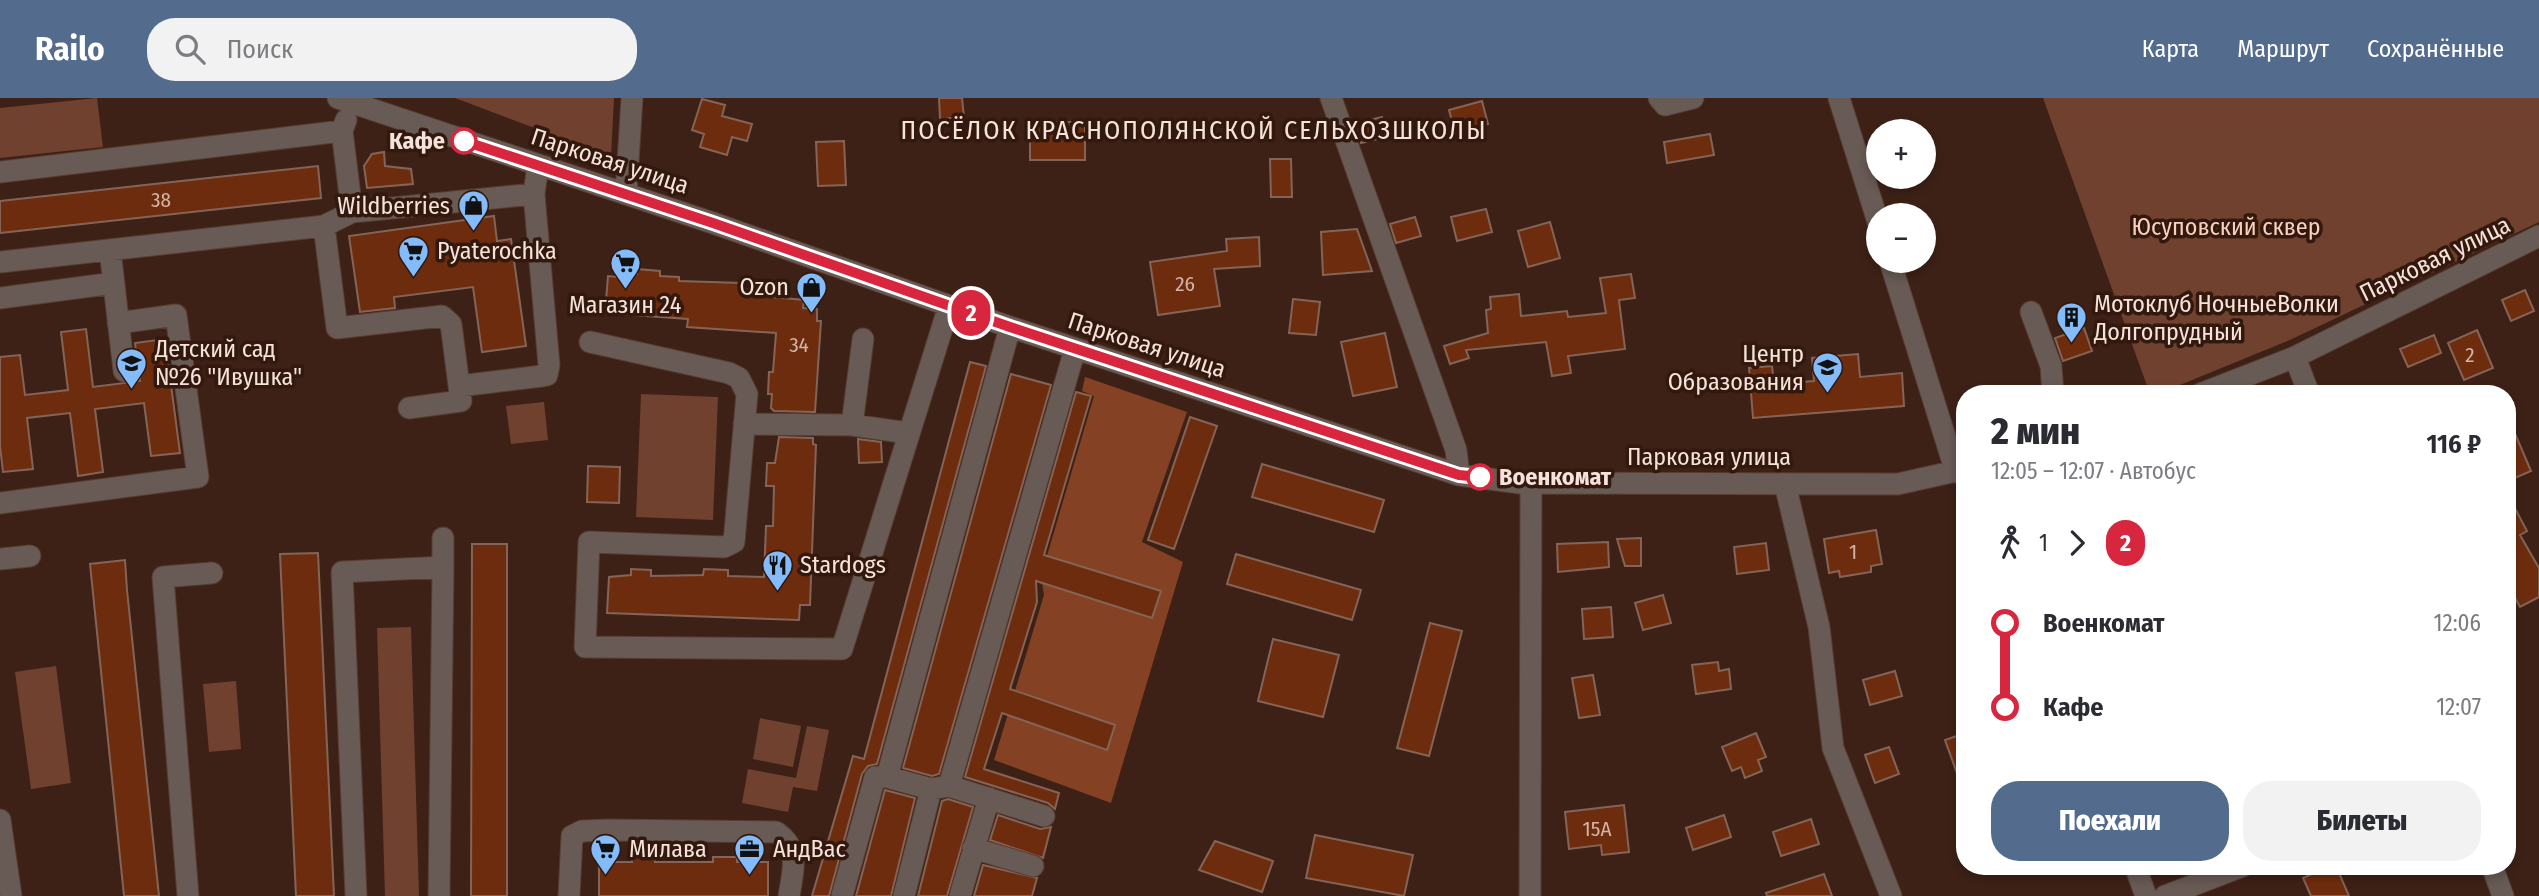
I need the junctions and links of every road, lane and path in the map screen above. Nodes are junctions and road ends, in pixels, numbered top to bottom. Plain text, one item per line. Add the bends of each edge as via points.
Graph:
1 (632, 98) edge
2 (1331, 98) edge
3 (1659, 98) edge
4 (1693, 98) edge
5 (1839, 98) edge
6 (348, 100) edge
7 (342, 131) junction
8 (538, 165) junction
9 (0, 172) edge
10 (534, 194) junction
11 (626, 194) junction
12 (1872, 203) edge
13 (352, 212) junction
14 (324, 226) junction
15 (2539, 236) edge
16 (110, 250) junction
17 (0, 262) edge
18 (1894, 273) edge
19 (114, 283) junction
20 (0, 299) edge
21 (949, 306) junction
22 (2031, 312) dead end
23 (118, 323) junction
24 (1010, 327) junction
25 (863, 339) dead end
26 (590, 342) dead end
27 (1075, 349) junction
28 (2295, 358) junction
29 (124, 370) dead end
30 (2052, 385) edge
31 (2224, 385) edge
32 (2306, 385) edge
33 (459, 386) junction
34 (409, 408) dead end
35 (744, 424) junction
36 (852, 425) junction
37 (908, 433) junction
38 (1956, 455) edge
39 (1956, 471) edge
40 (1459, 475) junction
41 (1531, 483) junction
42 (1785, 484) junction
43 (0, 503) edge
44 (443, 538) dead end
45 (30, 556) dead end
46 (0, 559) edge
47 (443, 567) junction
48 (212, 573) dead end
49 (887, 777) junction
50 (940, 788) junction
51 (989, 799) junction
52 (1044, 816) dead end
53 (0, 820) edge
54 (973, 848) junction
55 (1033, 866) dead end
56 (2138, 875) edge
57 (2220, 875) edge
58 (2495, 875) edge
59 (11, 896) edge
60 (188, 896) edge
61 (356, 896) edge
62 (439, 896) edge
63 (569, 896) edge
64 (789, 896) edge
65 (842, 896) edge
66 (904, 896) edge
67 (960, 896) edge
68 (1530, 896) edge
69 (1891, 896) edge
70 (2146, 896) edge
71 (2165, 896) edge
72 (2503, 896) edge

1 - 11 street
2 - 40 street via 1456,450
3 - 4 street via 1665,105
5 - 12 street
6 - 7 street
6 - 8 street, Парковая улица
7 - 9 street
7 - 13 street
8 - 10 street
8 - 11 street, Парковая улица
10 - 13 street
10 - 33 street via 549,370 542,376
11 - 21 street, Парковая улица
13 - 14 street
14 - 16 street
14 - 33 street via 337,328 447,317 452,324
15 - 28 street, Парковая улица
16 - 17 street
16 - 19 street
18 - 38 street
19 - 20 street
19 - 23 street
21 - 24 street, Парковая улица
21 - 37 street
22 - 30 street via 2051,366
23 - 29 street
23 - 43 street via 176,316 198,477
24 - 27 street, Парковая улица
24 - 49 street
25 - 36 street
26 - 35 street via 739,378 747,394
27 - 40 street, Парковая улица
27 - 50 street
28 - 31 street, Парковая улица
28 - 32 street
33 - 34 street via 461,401
35 - 36 street
35 - 37 street via 734,542 724,547 589,542 585,647 842,649
36 - 37 street
39 - 42 street, Парковая улица via 1898,484
40 - 41 street, Парковая улица
41 - 42 street, Парковая улица
41 - 68 street
42 - 69 street via 1819,627 1833,748
44 - 47 street
45 - 46 street
47 - 61 street via 342,572
47 - 62 street
48 - 60 street via 163,578
49 - 50 street
49 - 65 street via 875,777
50 - 51 street
50 - 66 street
51 - 52 street
51 - 54 street
53 - 59 street
54 - 55 street
54 - 67 street
56 - 70 street
57 - 71 street
58 - 72 street
63 - 64 street via 572,836 608,830 776,832 787,840 795,856

